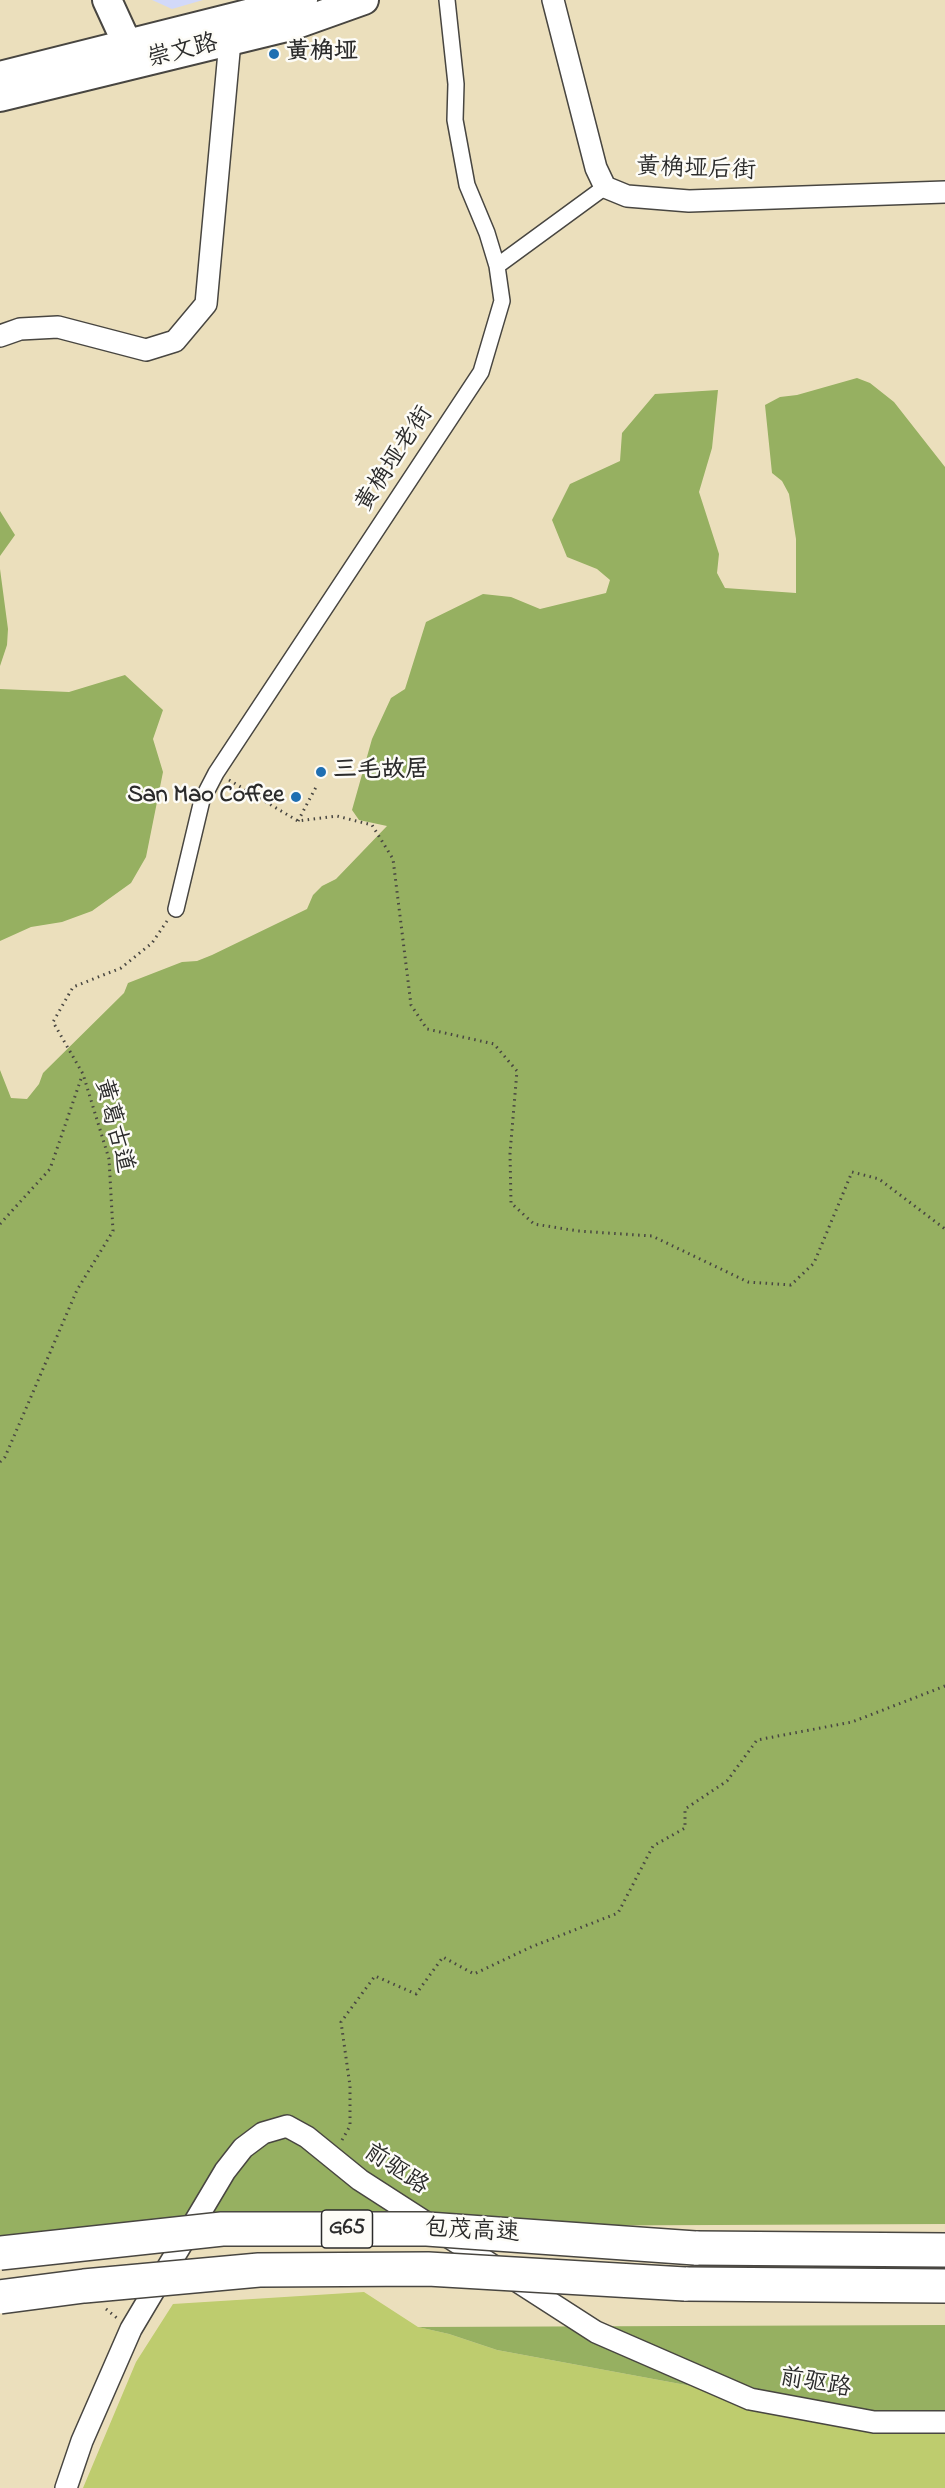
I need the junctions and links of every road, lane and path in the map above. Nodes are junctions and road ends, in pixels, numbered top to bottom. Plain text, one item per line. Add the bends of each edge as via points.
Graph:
1 (107, 0) edge
2 (303, 0) edge
3 (364, 0) edge
4 (447, 0) edge
5 (554, 0) edge
6 (230, 41) junction
7 (132, 55) junction
8 (0, 76) edge
9 (0, 97) edge
10 (604, 187) junction
11 (945, 192) edge
12 (497, 267) junction
13 (0, 336) edge
14 (216, 773) junction
15 (316, 788) dead end
16 (298, 821) junction
17 (176, 909) joint
18 (83, 1074) junction
19 (0, 1224) edge
20 (945, 1229) edge
21 (0, 1462) edge
22 (945, 1686) edge
23 (332, 2157) junction
24 (945, 2250) edge
25 (0, 2253) edge
26 (945, 2286) edge
27 (0, 2297) edge
28 (945, 2422) edge
29 (66, 2488) edge

1 - 7 main road
2 - 7 main road, 崇文路
3 - 6 main road, 崇文路 via 291,26
4 - 12 street, 黄桷垭老街 via 456,120 467,185
5 - 10 street, 黄桷垭后街
6 - 7 main road, 崇文路
6 - 13 street via 206,304 175,340 146,350 57,327 20,329
7 - 8 main road, 崇文路
7 - 9 main road, 崇文路
10 - 11 street, 黄桷垭后街 via 627,196 689,201
10 - 12 street
12 - 14 street, 黄桷垭老街 via 502,301 481,372
14 - 16 path
14 - 17 street, 黄桷垭老街 via 202,801
15 - 16 path
16 - 20 path via 336,816 372,825 393,859 411,1005 427,1029 494,1044 517,1071 510,1153 511,1203 534,1224 652,1236 748,1282 791,1285 814,1263 852,1172 879,1179
17 - 18 path, 黄葛古道 via 152,943 121,968 73,987 58,1013 53,1022
18 - 19 path via 50,1169
18 - 21 path, 黄葛古道 via 109,1159 113,1231 77,1290
22 - 23 path via 852,1722 757,1740 727,1781 685,1809 685,1827 653,1846 618,1913 474,1974 443,1958 416,1994 375,1976 341,2022 350,2085 350,2126
23 - 28 street, 前驱路 via 360,2180 596,2332 750,2399 874,2422
23 - 29 street, 前驱路 via 287,2126 263,2133 243,2148 225,2171 130,2329
24 - 25 highway, 包茂高速 / G65, bridge via 695,2248 427,2229 222,2229
26 - 27 highway, 包茂高速 / G65, bridge via 685,2284 428,2269 259,2270

